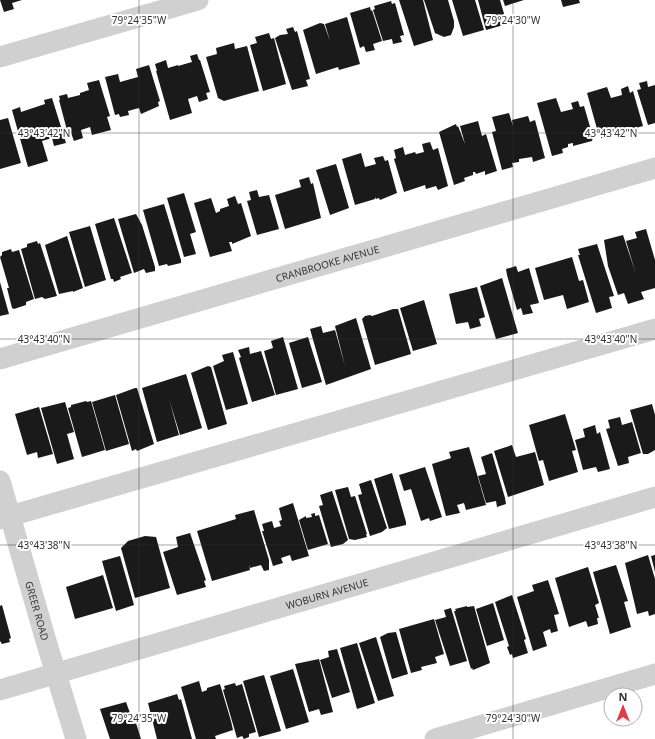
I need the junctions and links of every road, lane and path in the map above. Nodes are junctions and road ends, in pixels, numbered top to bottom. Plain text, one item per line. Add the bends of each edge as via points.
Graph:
1 (198, 0) edge
2 (0, 57) edge
3 (655, 168) edge
4 (655, 329) edge
5 (0, 359) edge
6 (0, 481) edge
7 (655, 497) edge
8 (5, 517) edge
9 (56, 673) junction
10 (655, 674) edge
11 (0, 690) edge
12 (76, 739) edge
13 (435, 739) edge

1 - 2 street
3 - 5 street, CRANBROOKE AVENUE
4 - 8 street
6 - 8 street, GREER ROAD
7 - 9 street, WOBURN AVENUE
8 - 9 street, GREER ROAD
9 - 11 street, WOBURN AVENUE
9 - 12 street, GREER ROAD
10 - 13 street

